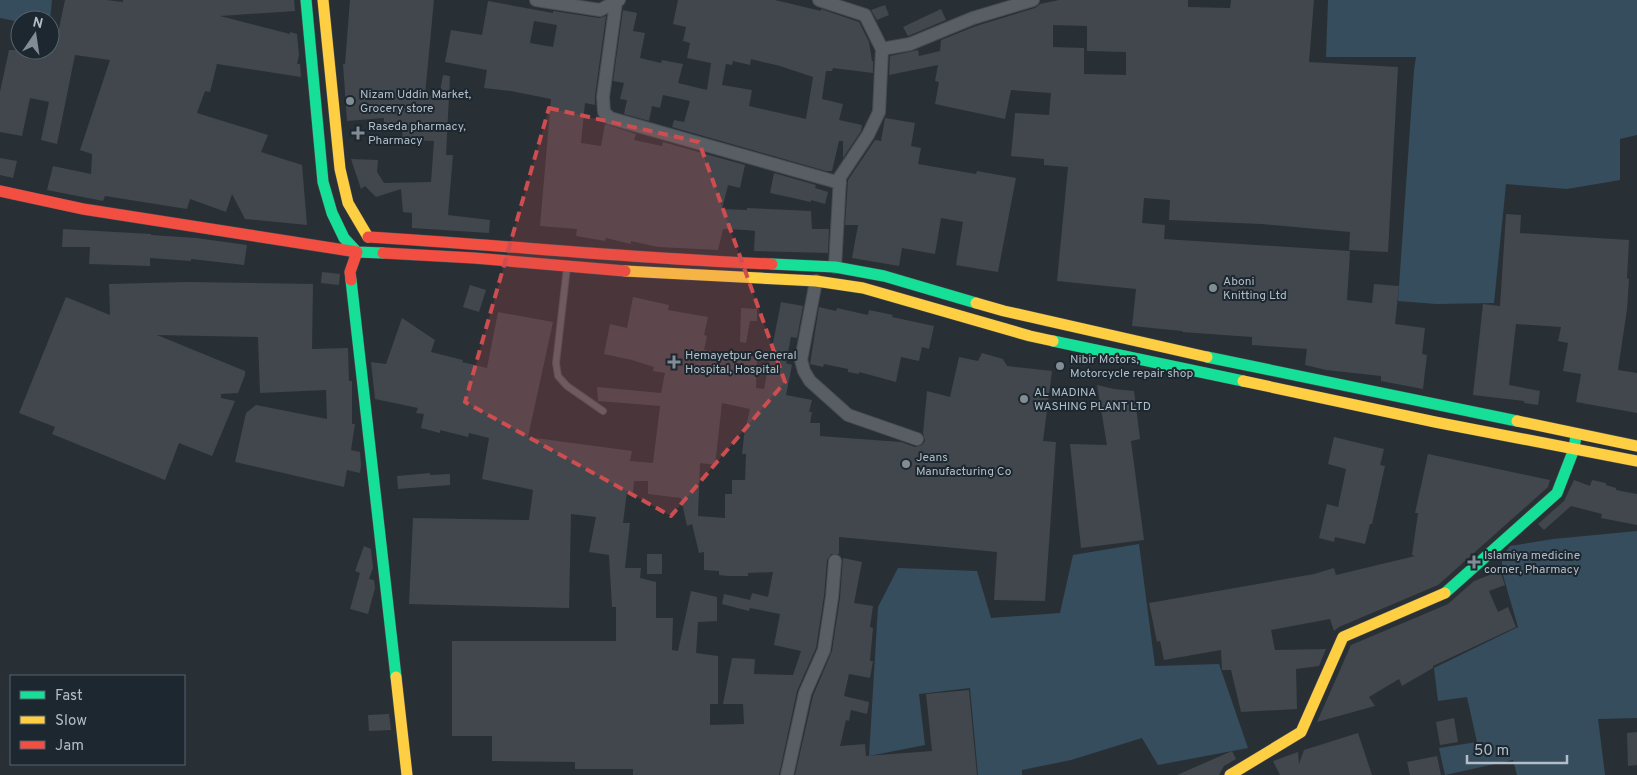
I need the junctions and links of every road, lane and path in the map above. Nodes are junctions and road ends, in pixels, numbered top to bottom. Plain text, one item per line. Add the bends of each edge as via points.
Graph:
1 (306, 0) edge
2 (323, 0) edge
3 (536, 0) edge
4 (819, 0) edge
5 (1034, 0) edge
6 (617, 1) edge
7 (832, 2) edge
8 (882, 49) junction
9 (840, 182) junction
10 (0, 191) edge
11 (368, 237) junction
12 (348, 243) junction
13 (332, 249) junction
14 (357, 252) junction
15 (567, 266) junction
16 (835, 267) junction
17 (816, 281) junction
18 (1034, 318) junction
19 (1030, 336) junction
20 (603, 411) dead end
21 (1576, 434) junction
22 (917, 439) dead end
23 (1637, 446) edge
24 (1574, 449) junction
25 (1637, 461) edge
26 (835, 561) dead end
27 (407, 774) edge
28 (421, 775) edge
29 (787, 775) edge
30 (1230, 775) edge

1 - 12 main road via 323,182 332,213
2 - 11 main road via 340,169 348,204
3 - 6 street via 600,10
4 - 7 street
5 - 8 street via 974,18 910,44
6 - 9 street via 603,97 604,112 610,118
7 - 8 street via 865,15
8 - 9 street via 880,112
9 - 16 street
10 - 13 main road via 83,209
11 - 12 main road
11 - 14 main road
11 - 16 main road via 671,260
12 - 13 main road
12 - 14 main road
13 - 14 main road
14 - 15 main road
14 - 27 main road via 350,272
15 - 17 main road
15 - 20 lane via 556,363 558,376
16 - 18 main road via 884,276
17 - 19 main road via 863,288
17 - 22 street via 801,360 804,371 848,415
18 - 19 main road
18 - 21 main road
19 - 24 main road
21 - 23 main road
21 - 24 main road
24 - 25 main road
24 - 30 main road via 1558,493 1444,594 1343,637 1300,732
26 - 29 street via 824,650 805,693
27 - 28 main road

